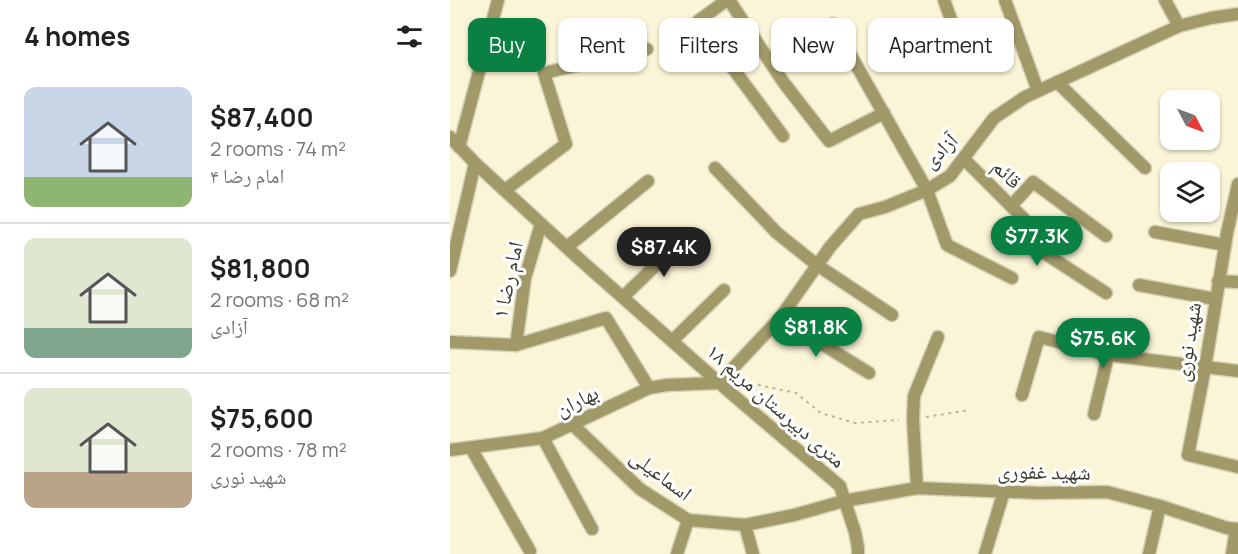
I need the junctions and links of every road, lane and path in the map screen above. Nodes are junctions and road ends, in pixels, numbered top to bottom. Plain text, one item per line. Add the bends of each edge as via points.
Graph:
1 (498, 0) edge
2 (728, 0) edge
3 (944, 0) edge
4 (1005, 0) edge
5 (1165, 0) edge
6 (1238, 14) edge
7 (950, 18) edge
8 (1179, 26) junction
9 (856, 64) edge
10 (558, 70) edge
11 (1057, 82) junction
12 (1038, 91) junction
13 (884, 113) junction
14 (450, 136) edge
15 (783, 136) dead end
16 (459, 147) junction
17 (964, 159) junction
18 (475, 162) junction
19 (716, 168) dead end
20 (1146, 168) dead end
21 (648, 181) dead end
22 (1238, 184) edge
23 (505, 190) junction
24 (927, 190) junction
25 (1011, 206) junction
26 (541, 224) junction
27 (1155, 232) dead end
28 (1106, 236) dead end
29 (685, 237) dead end
30 (1225, 245) junction
31 (567, 247) junction
32 (817, 265) junction
33 (450, 271) edge
34 (1012, 278) dead end
35 (1218, 280) junction
36 (1238, 282) edge
37 (1139, 285) dead end
38 (724, 290) dead end
39 (1106, 293) dead end
40 (623, 297) junction
41 (1215, 299) junction
42 (892, 315) dead end
43 (780, 318) junction
44 (938, 337) dead end
45 (1112, 339) dead end
46 (672, 341) junction
47 (450, 342) edge
48 (512, 345) junction
49 (1109, 355) junction
50 (1205, 368) junction
51 (1238, 371) edge
52 (869, 373) dead end
53 (719, 382) junction
54 (649, 388) junction
55 (733, 395) junction
56 (1022, 395) dead end
57 (970, 410) dead end
58 (1095, 414) dead end
59 (913, 419) junction
60 (573, 425) junction
61 (543, 438) junction
62 (471, 448) junction
63 (450, 450) edge
64 (1238, 468) edge
65 (918, 488) junction
66 (1004, 491) junction
67 (844, 501) junction
68 (1160, 506) junction
69 (688, 520) junction
70 (745, 525) junction
71 (592, 529) dead end
72 (1237, 529) edge
73 (530, 551) dead end
74 (677, 554) edge
75 (753, 554) edge
76 (858, 554) edge
77 (985, 554) edge
78 (1149, 554) edge
79 (1232, 554) edge

1 - 16 street
2 - 13 street via 828,141
2 - 15 street via 698,21
3 - 7 street
4 - 12 street
5 - 8 street
6 - 8 street, آزادی
8 - 11 street, آزادی
9 - 13 street
10 - 23 street via 544,73 566,144
11 - 12 street, آزادی
11 - 20 street
12 - 17 street, آزادی via 994,118
13 - 24 street
14 - 16 street, ۱۸ متری دبیرستان مریم
16 - 18 street, ۱۸ متری دبیرستان مریم
17 - 24 street, آزادی via 950,176
17 - 25 street, قائم
18 - 23 street, ۱۸ متری دبیرستان مریم
18 - 33 street
19 - 32 street via 777,233
21 - 31 street
22 - 30 street, شهید نوری
23 - 26 street, ۱۸ متری دبیرستان مریم
24 - 32 street, آزادی via 859,214
24 - 34 street via 947,245
25 - 28 street, قائم via 1034,182
25 - 39 street via 1024,219 1015,234
26 - 31 street, ۱۸ متری دبیرستان مریم
26 - 48 street, امام رضا ۱
27 - 30 street
29 - 40 street
30 - 35 street, شهید نوری
31 - 40 street, ۱۸ متری دبیرستان مریم
32 - 42 street
32 - 43 street, آزادی
35 - 36 street
35 - 41 street, شهید نوری
37 - 41 street
38 - 46 street
40 - 46 street, ۱۸ متری دبیرستان مریم
41 - 50 street, شهید نوری
43 - 52 street
43 - 53 street, آزادی
44 - 59 street via 914,396
45 - 49 street
46 - 53 street, ۱۸ متری دبیرستان مریم
47 - 48 street
48 - 54 street via 606,318
49 - 50 street
49 - 56 street via 1039,337
49 - 58 street
50 - 51 street
50 - 64 street, شهید نوری via 1188,455
53 - 54 street, بهاران
53 - 55 street, ۱۸ متری دبیرستان مریم
54 - 60 street, بهاران
55 - 59 path via 754,384 795,393 821,413 855,423
55 - 67 street, ۱۸ متری دبیرستان مریم via 840,486
57 - 59 path
59 - 65 street
60 - 61 street, بهاران
60 - 69 street, اسماعیلی via 640,489
61 - 62 street, بهاران
61 - 71 street
62 - 63 street, بهاران
62 - 73 street
65 - 66 street, شهید غفوری
65 - 67 street, شهید غفوری
66 - 68 street, شهید غفوری via 1107,492
66 - 77 street
67 - 70 street, اسماعیلی
67 - 76 street, ۱۸ متری دبیرستان مریم
68 - 72 street, شهید غفوری
68 - 78 street
69 - 70 street, اسماعیلی
69 - 74 street
70 - 75 street
72 - 79 street

